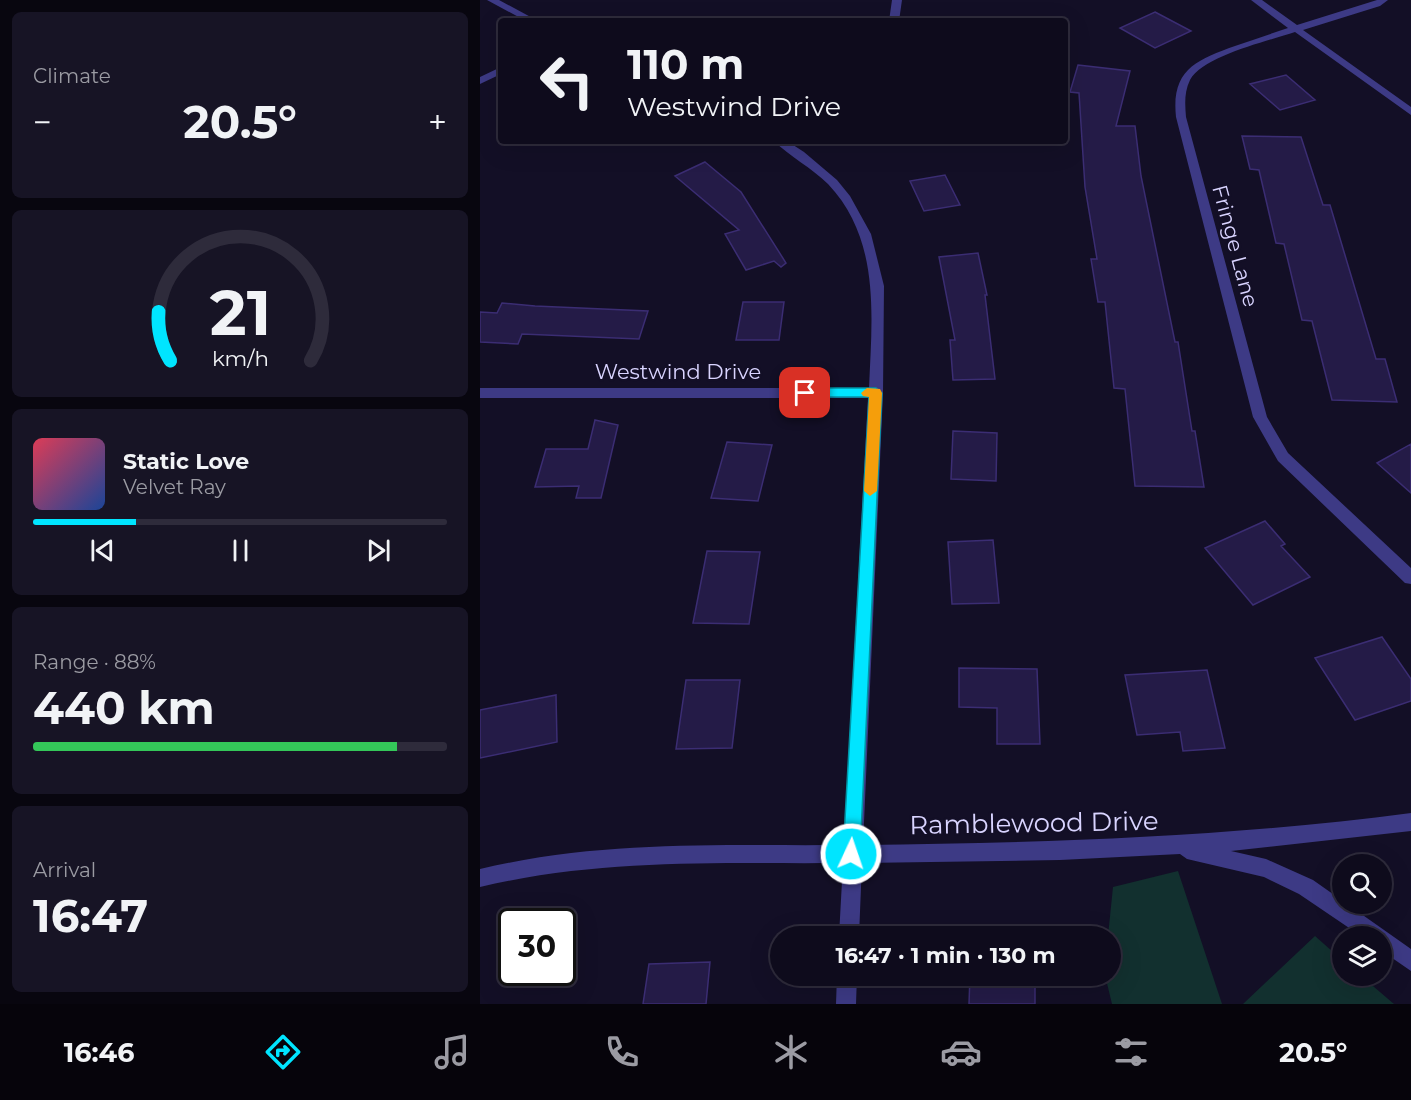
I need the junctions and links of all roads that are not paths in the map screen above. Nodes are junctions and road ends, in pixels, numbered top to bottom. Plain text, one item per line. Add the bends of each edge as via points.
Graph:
1 (492, 0) edge
2 (897, 0) edge
3 (1256, 0) edge
4 (1383, 0) edge
5 (527, 18) edge
6 (894, 18) edge
7 (1293, 29) junction
8 (498, 72) edge
9 (480, 81) edge
10 (1411, 112) edge
11 (785, 144) edge
12 (480, 393) edge
13 (876, 393) junction
14 (1411, 578) edge
15 (1411, 822) edge
16 (1173, 846) junction
17 (851, 854) junction
18 (480, 878) edge
19 (849, 926) edge
20 (1363, 926) edge
21 (1392, 947) edge
22 (1411, 961) edge
23 (847, 986) edge
24 (846, 1004) edge

1 - 5 street
2 - 6 street
3 - 7 street
4 - 7 street, Fringe Lane
7 - 10 street
7 - 14 street, Fringe Lane via 1212,58 1193,70 1179,98 1181,117 1260,417 1283,457
8 - 9 street
11 - 13 street via 832,181 854,207 868,240 878,281
12 - 13 street, Westwind Drive
13 - 17 street
15 - 16 street, Ramblewood Drive via 1337,833
16 - 17 street, Ramblewood Drive
16 - 20 street via 1266,868 1306,887
17 - 18 street, Ramblewood Drive via 618,855 523,866
17 - 19 street
21 - 22 street
23 - 24 street

